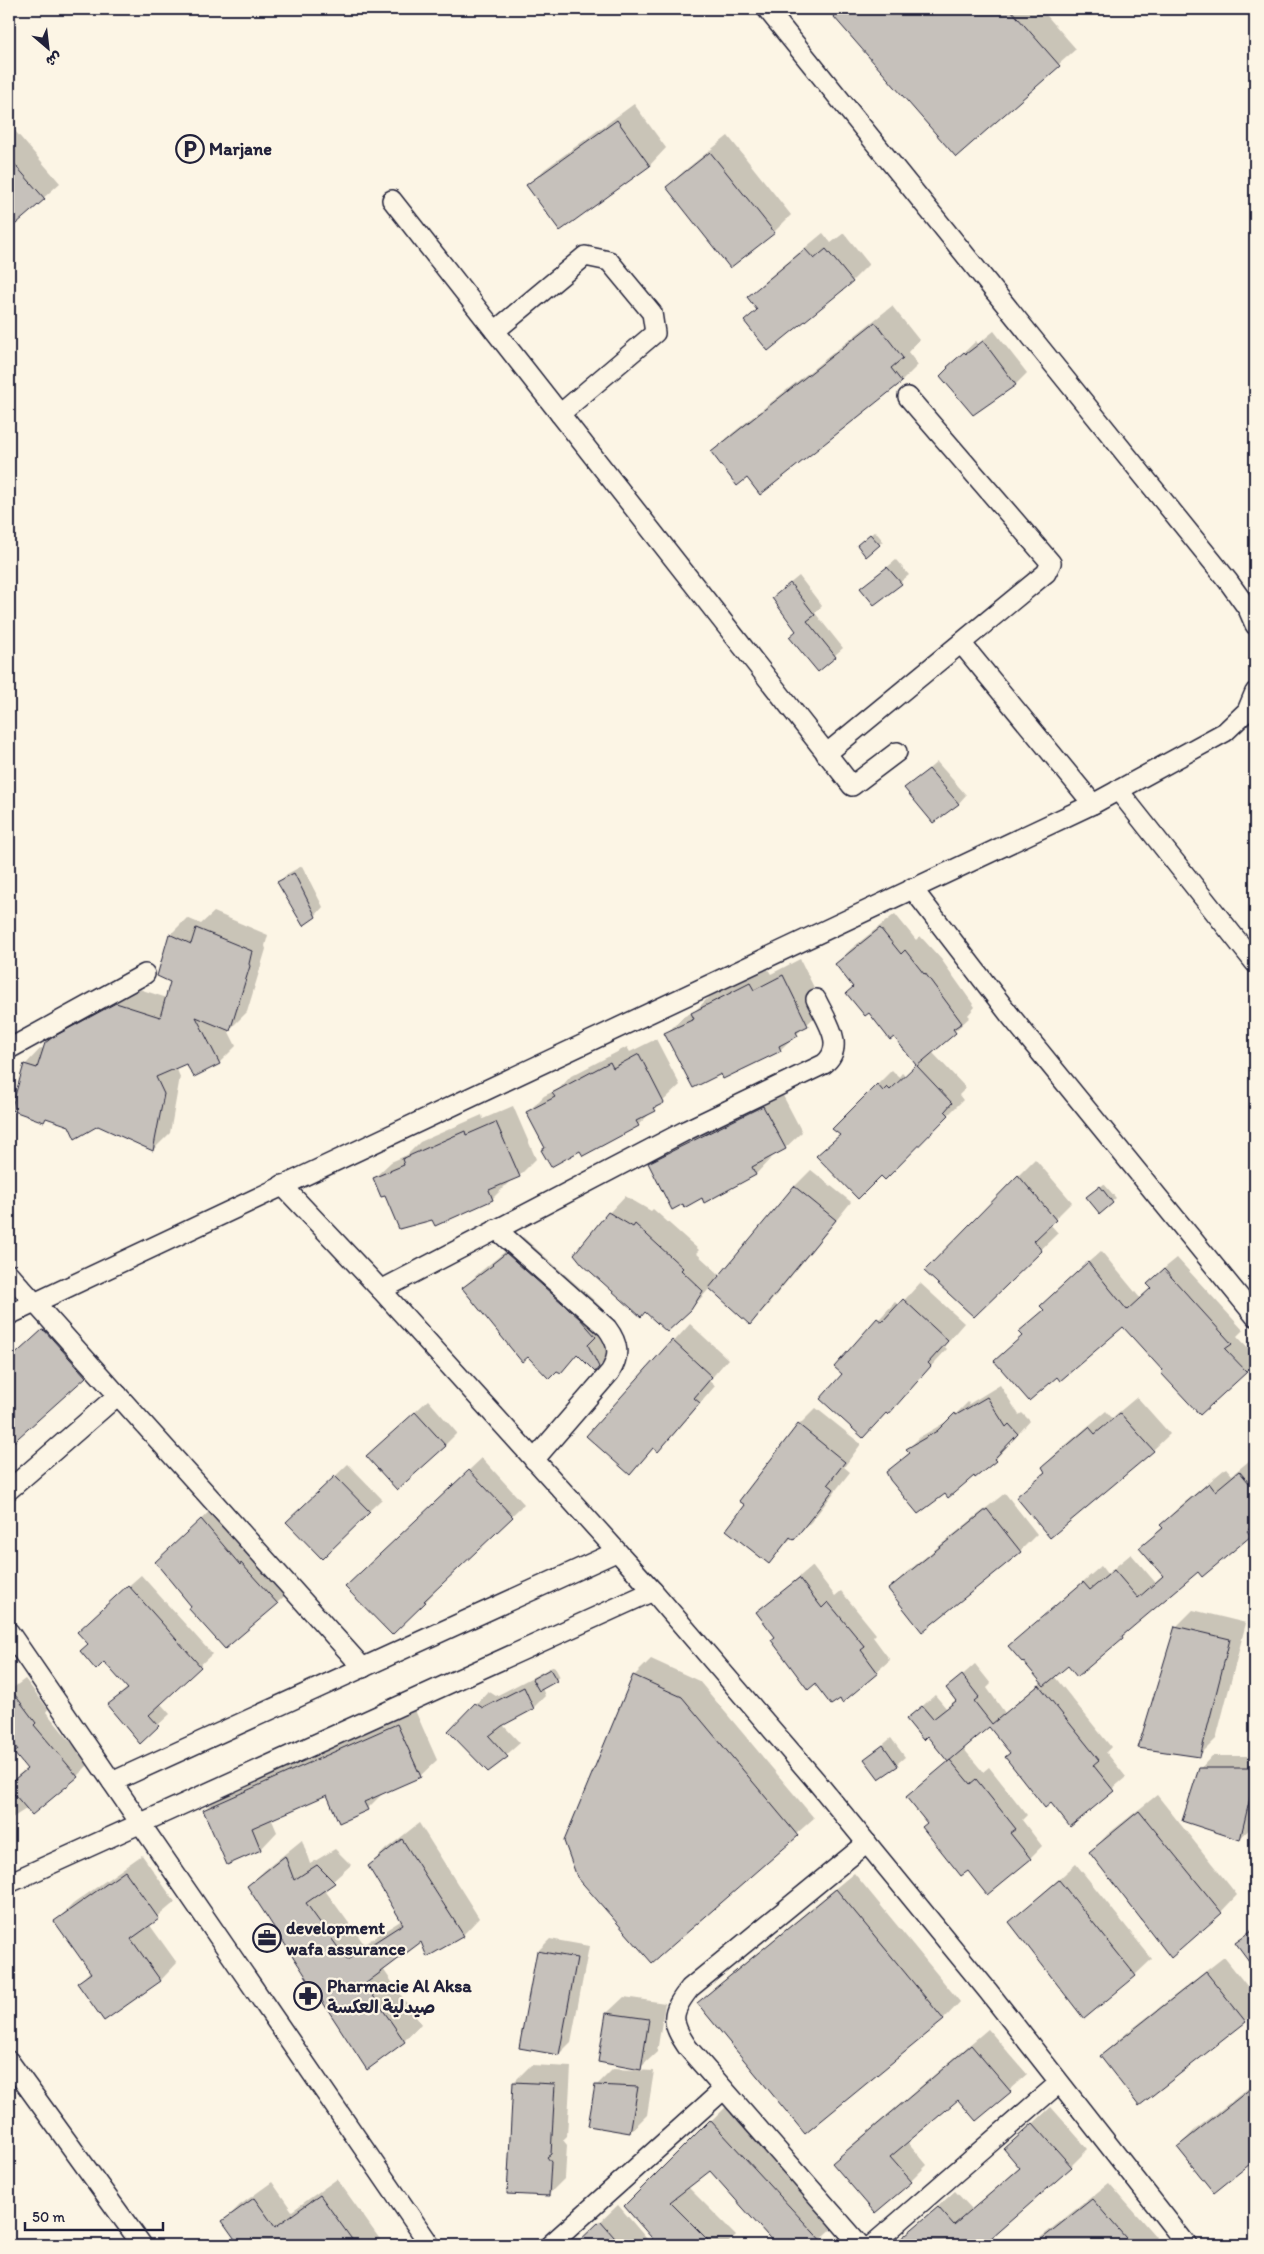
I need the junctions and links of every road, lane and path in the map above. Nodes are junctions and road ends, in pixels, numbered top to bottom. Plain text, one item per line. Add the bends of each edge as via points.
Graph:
1 (767, 9) edge
2 (392, 200) dead end
3 (495, 331) junction
4 (908, 397) dead end
5 (560, 414) junction
6 (1255, 625) edge
7 (960, 643) junction
8 (1255, 692) edge
9 (897, 752) dead end
10 (826, 754) junction
11 (1118, 790) junction
12 (1093, 804) junction
13 (912, 888) junction
14 (1255, 963) edge
15 (145, 974) dead end
16 (816, 999) dead end
17 (9, 1050) edge
18 (282, 1185) junction
19 (496, 1229) junction
20 (9, 1274) edge
21 (381, 1290) junction
22 (35, 1302) junction
23 (9, 1315) edge
24 (1255, 1316) edge
25 (118, 1395) junction
26 (534, 1460) junction
27 (9, 1490) edge
28 (616, 1552) junction
29 (653, 1591) junction
30 (9, 1632) edge
31 (363, 1668) junction
32 (112, 1782) junction
33 (140, 1824) junction
34 (867, 1843) junction
35 (9, 1884) edge
36 (9, 2061) edge
37 (1059, 2083) junction
38 (723, 2090) junction
39 (142, 2245) edge
40 (430, 2245) edge
41 (550, 2245) edge
42 (860, 2245) edge
43 (872, 2245) edge
44 (1187, 2245) edge

1 - 6 street via 1228,581 1248,608
2 - 3 street
3 - 5 street
3 - 5 street via 585,256 609,261 652,313 655,333
4 - 7 street via 1051,563 1046,573
5 - 10 street
7 - 10 street
7 - 12 street
8 - 11 street via 1247,711 1226,732
9 - 10 street via 852,786
11 - 12 street
11 - 14 street
12 - 13 street
13 - 18 street
13 - 24 street via 1009,1014
15 - 17 street
16 - 19 street via 835,1042 833,1054 824,1064 687,1130
18 - 21 street
18 - 22 street
19 - 21 street
19 - 26 street via 607,1328 616,1344 616,1363 610,1372
20 - 22 street
21 - 26 street
22 - 23 street
22 - 25 street
25 - 27 street
25 - 31 street
26 - 28 street
28 - 29 street
28 - 31 street
29 - 33 street
29 - 34 street
30 - 32 street
31 - 32 street
32 - 33 street
33 - 35 street
33 - 40 street
34 - 37 street
34 - 38 street via 690,1988 677,2006 674,2014 677,2032
36 - 39 street
37 - 43 street
37 - 44 street
38 - 41 street
38 - 42 street

